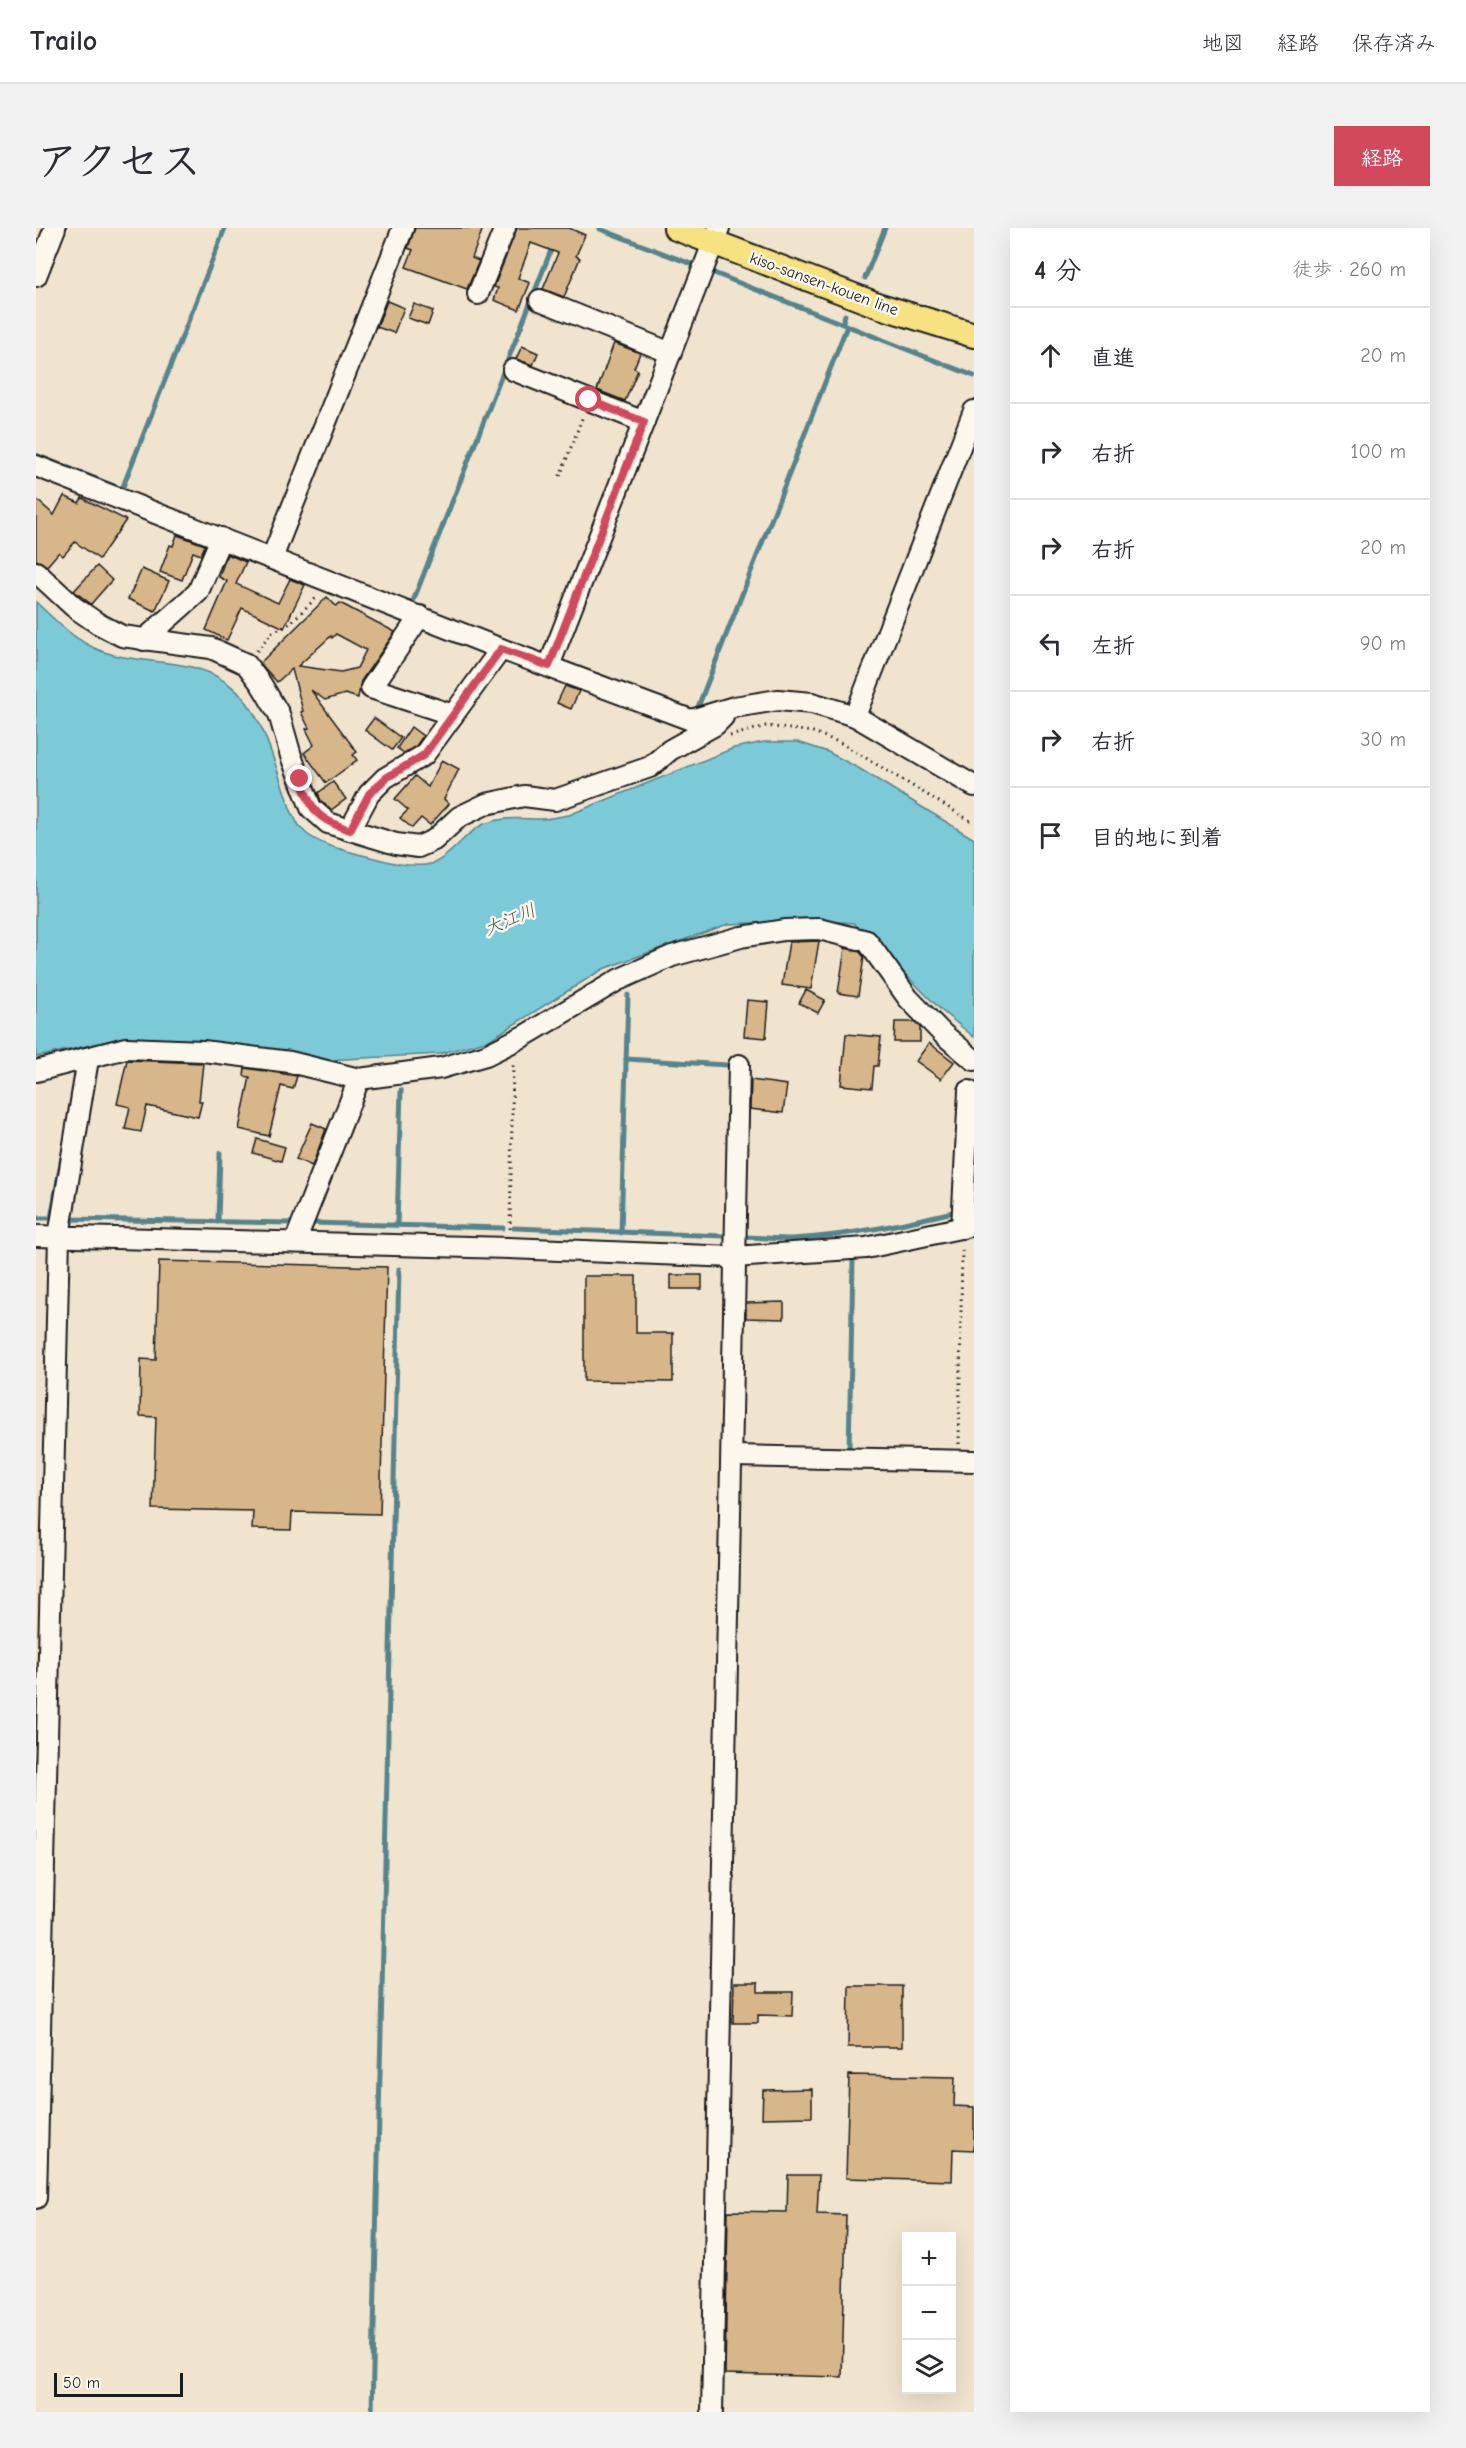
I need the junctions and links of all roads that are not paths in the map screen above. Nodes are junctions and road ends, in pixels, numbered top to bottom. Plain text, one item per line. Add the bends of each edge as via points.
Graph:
1 (55, 228) edge
2 (403, 228) edge
3 (505, 228) edge
4 (676, 228) edge
5 (717, 235) edge
6 (36, 276) edge
7 (478, 294) dead end
8 (540, 300) dead end
9 (974, 335) edge
10 (671, 353) junction
11 (513, 370) dead end
12 (974, 411) edge
13 (644, 422) junction
14 (36, 466) edge
15 (221, 538) junction
16 (272, 558) junction
17 (36, 572) edge
18 (420, 616) junction
19 (144, 640) junction
20 (501, 649) junction
21 (549, 666) junction
22 (734, 707) junction
23 (453, 715) junction
24 (855, 716) junction
25 (974, 786) edge
26 (350, 830) junction
27 (88, 1059) junction
28 (974, 1060) edge
29 (739, 1065) dead end
30 (36, 1071) edge
31 (359, 1079) junction
32 (969, 1091) dead end
33 (968, 1226) edge
34 (36, 1236) edge
35 (59, 1236) junction
36 (295, 1242) junction
37 (735, 1257) junction
38 (732, 1456) junction
39 (966, 1461) edge
40 (36, 2198) edge
41 (712, 2412) edge

1 - 6 street
2 - 16 street
3 - 7 street
4 - 5 main road, kiso-sansen-kouen line
5 - 9 main road, kiso-sansen-kouen line via 880,306
5 - 10 street
8 - 10 street
10 - 13 street
11 - 13 street
12 - 24 street
13 - 21 street
14 - 15 street
15 - 16 street
15 - 19 street via 198,592
16 - 18 street
17 - 19 street via 97,623 122,636
18 - 20 street
18 - 23 street via 371,688
19 - 26 street via 211,648 246,664 279,714 311,808 328,823
20 - 21 street
20 - 23 street
21 - 22 street via 691,720
22 - 24 street via 778,700 812,703
22 - 26 street via 715,725 670,750 650,767 555,800 524,796 486,804 459,817 434,840 418,847
23 - 26 street via 424,755 386,778 369,794
24 - 25 street
27 - 30 street
27 - 31 street via 126,1048 203,1051 290,1062
27 - 35 street
28 - 31 street via 908,998 867,941 819,929 784,930 672,956 618,980 486,1055 441,1068
29 - 37 street
31 - 36 street
32 - 33 street
33 - 37 street via 866,1248
34 - 35 street
35 - 36 street
35 - 40 street
36 - 37 street
37 - 38 street
38 - 39 street
38 - 41 street

